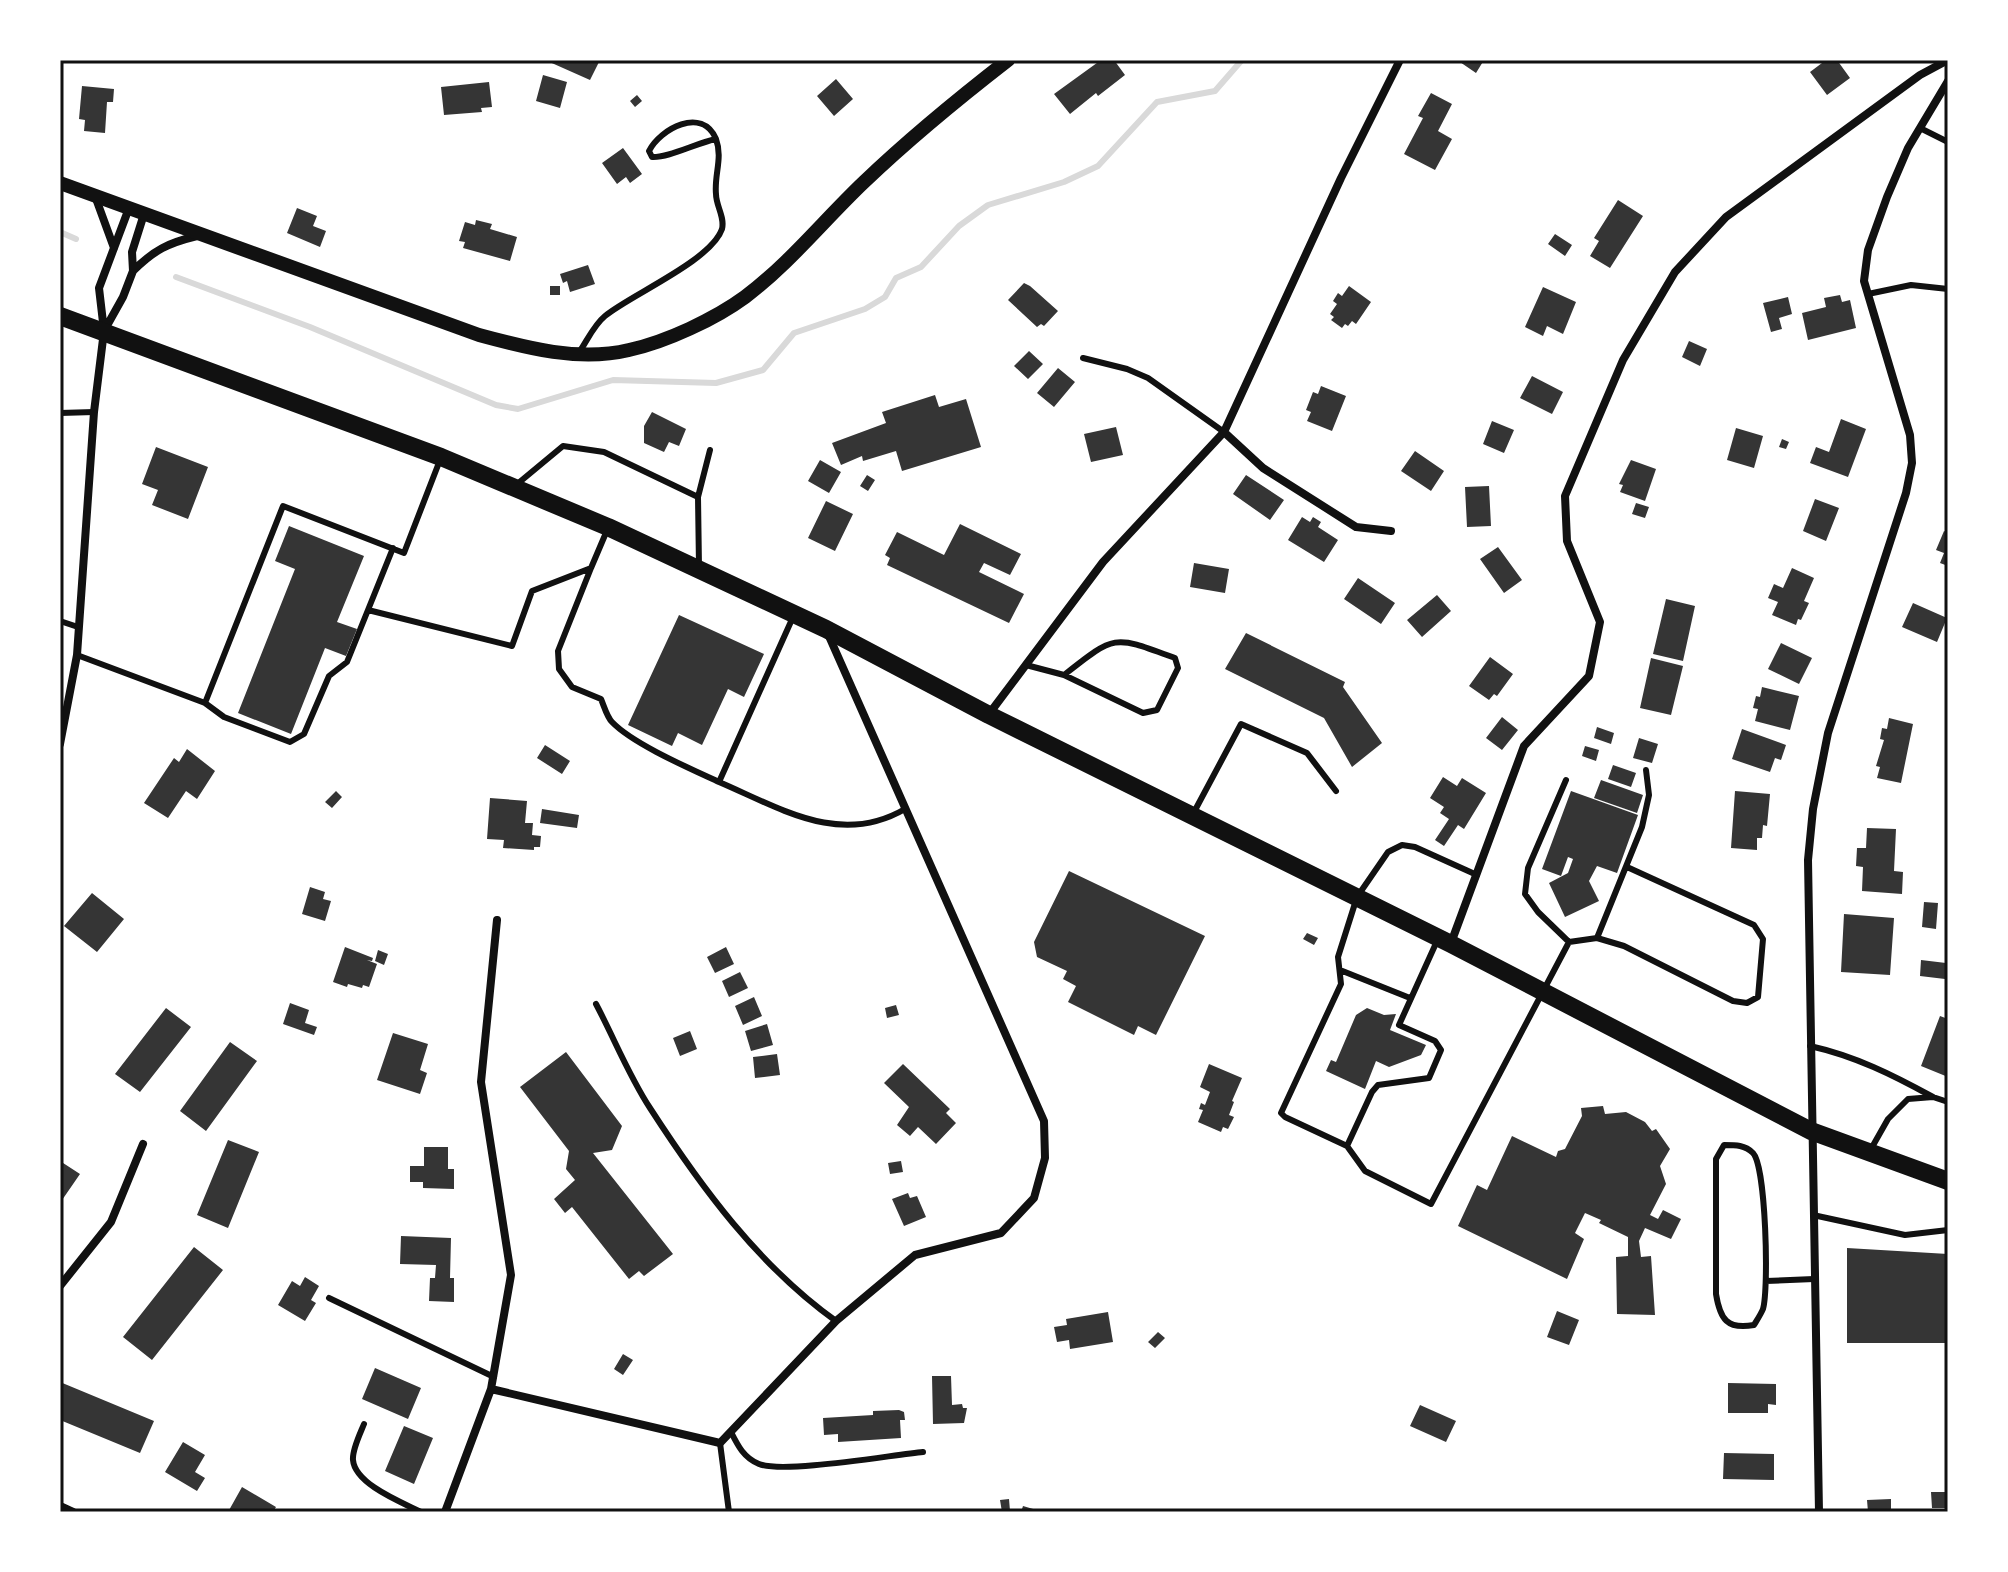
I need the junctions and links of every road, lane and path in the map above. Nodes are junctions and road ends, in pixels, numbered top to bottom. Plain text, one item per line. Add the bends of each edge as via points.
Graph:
1 (1008, 60) edge
2 (1400, 60) edge
3 (1948, 60) edge
4 (1948, 81) edge
5 (1920, 128) junction
6 (716, 139) junction
7 (1948, 142) edge
8 (60, 183) edge
9 (95, 196) junction
10 (137, 211) junction
11 (202, 235) junction
12 (114, 248) junction
13 (133, 271) junction
14 (1948, 289) edge
15 (1868, 294) junction
16 (60, 316) edge
17 (104, 331) junction
18 (579, 354) junction
19 (1083, 358) dead end
20 (94, 412) junction
21 (60, 413) edge
22 (1224, 432) junction
23 (710, 450) dead end
24 (441, 457) junction
25 (514, 487) junction
26 (698, 497) junction
27 (608, 527) junction
28 (1391, 531) dead end
29 (393, 548) junction
30 (591, 568) junction
31 (699, 569) junction
32 (368, 610) junction
33 (794, 614) junction
34 (60, 621) edge
35 (78, 627) junction
36 (826, 629) junction
37 (77, 655) junction
38 (1026, 665) junction
39 (1064, 675) junction
40 (205, 703) junction
41 (989, 715) junction
42 (60, 744) edge
43 (1646, 770) dead end
44 (1566, 780) dead end
45 (719, 782) junction
46 (1336, 791) dead end
47 (905, 809) junction
48 (1193, 814) junction
49 (1627, 867) junction
50 (1477, 875) junction
51 (1357, 897) junction
52 (497, 920) dead end
53 (1597, 938) junction
54 (1445, 940) junction
55 (1569, 942) junction
56 (1340, 970) junction
57 (1542, 991) junction
58 (1410, 998) junction
59 (596, 1004) dead end
60 (1810, 1046) junction
61 (1933, 1097) junction
62 (1948, 1102) edge
63 (1811, 1131) junction
64 (143, 1144) dead end
65 (1347, 1146) junction
66 (1869, 1152) junction
67 (1948, 1181) edge
68 (1813, 1215) junction
69 (1948, 1230) edge
70 (1814, 1279) junction
71 (1766, 1281) junction
72 (60, 1286) edge
73 (329, 1298) dead end
74 (836, 1321) junction
75 (494, 1377) junction
76 (491, 1389) junction
77 (364, 1424) dead end
78 (731, 1432) junction
79 (720, 1443) junction
80 (923, 1452) dead end
81 (60, 1506) edge
82 (73, 1512) edge
83 (421, 1512) edge
84 (445, 1512) edge
85 (729, 1512) edge
86 (1819, 1512) edge

1 - 18 street via 865,181 744,298 672,336 628,351
2 - 22 street
3 - 50 street via 1726,217 1675,272 1623,360 1565,496 1567,541 1600,622 1589,676 1524,746
4 - 5 street
5 - 7 lane
5 - 15 street via 1868,250
6 - 6 lane via 694,122 678,124 649,151 652,157 661,157
6 - 18 lane via 721,233 681,268 605,316
8 - 9 street
9 - 10 street
9 - 12 street
10 - 11 street
10 - 12 street
10 - 13 street
11 - 13 street via 151,252
11 - 18 street via 479,335
12 - 17 street via 99,288
13 - 17 street
14 - 15 lane via 1911,285
15 - 60 street via 1910,435 1912,463 1828,733 1813,809 1808,860
16 - 17 main road
17 - 20 street
17 - 24 main road
19 - 22 lane via 1148,378
20 - 21 lane
20 - 35 street
22 - 28 street via 1263,468 1356,527
22 - 38 street via 1103,562
23 - 26 lane
24 - 25 main road
24 - 29 lane via 404,553
25 - 26 lane via 563,446 604,452
25 - 27 main road
26 - 31 lane
27 - 30 lane
27 - 31 main road
29 - 32 lane
29 - 40 lane via 283,506
30 - 32 lane via 532,591 512,646
30 - 45 lane via 558,651 559,669 572,687 601,699 610,721
31 - 33 main road
32 - 40 lane via 347,662 329,676 304,734 290,742 224,717
33 - 36 main road
33 - 45 lane
34 - 35 lane
35 - 37 street
36 - 41 main road
36 - 47 street
37 - 40 lane
37 - 42 street
38 - 39 lane
38 - 41 street
39 - 39 lane via 1143,713 1157,710 1178,668 1175,658 1128,641 1100,647
41 - 48 main road
43 - 49 lane via 1649,795
44 - 55 lane via 1528,868 1525,894
45 - 47 lane via 828,824 861,825
46 - 48 lane via 1307,753 1241,724
47 - 74 street via 1044,1121 1045,1158 1034,1198 1001,1233 915,1255
48 - 51 main road
49 - 53 lane
49 - 53 lane via 1754,925 1763,939 1758,997 1747,1003 1733,1001 1624,946
50 - 51 lane via 1402,845 1388,852
50 - 54 street
51 - 54 main road
51 - 56 lane via 1338,957
52 - 75 street via 481,1082 511,1275
53 - 55 lane
54 - 57 main road
54 - 58 lane
55 - 57 lane
56 - 58 lane
56 - 65 lane via 1341,984 1281,1113
57 - 63 main road
57 - 65 lane via 1431,1204 1365,1171
58 - 65 lane via 1399,1025 1435,1041 1441,1050 1429,1078 1378,1085
59 - 74 lane via 648,1106 728,1219 802,1296
60 - 61 lane via 1886,1071
60 - 63 street
61 - 62 lane
61 - 66 lane via 1908,1099 1888,1119
63 - 66 main road
63 - 68 street
64 - 72 street via 111,1222
66 - 67 main road
68 - 69 lane via 1905,1235
68 - 70 street
70 - 71 lane
70 - 86 street
71 - 71 lane via 1762,1174 1755,1155 1742,1145 1724,1145 1716,1159 1716,1294 1727,1322 1740,1328 1754,1325 1763,1310
73 - 75 lane
74 - 78 street
75 - 76 street
76 - 79 street
76 - 84 street
77 - 83 lane via 352,1458 357,1474
78 - 79 street
78 - 80 lane via 749,1459 774,1468
79 - 85 lane
81 - 82 street

